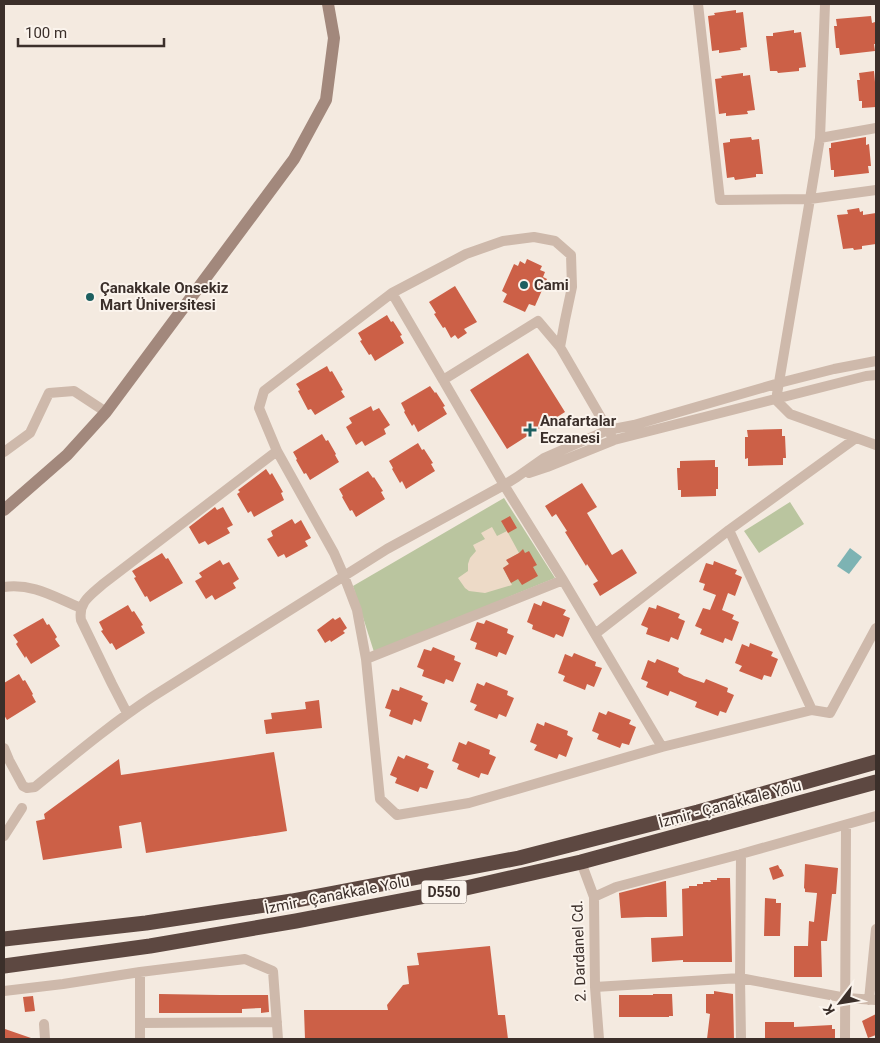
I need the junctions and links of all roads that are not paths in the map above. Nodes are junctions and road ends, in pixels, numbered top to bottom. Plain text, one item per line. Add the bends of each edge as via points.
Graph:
1 (328, 4) edge
2 (698, 4) edge
3 (824, 4) edge
4 (876, 128) edge
5 (820, 138) junction
6 (876, 190) edge
7 (810, 199) junction
8 (392, 293) junction
9 (560, 347) junction
10 (876, 361) edge
11 (876, 375) edge
12 (443, 380) junction
13 (779, 384) junction
14 (776, 400) junction
15 (106, 412) junction
16 (608, 430) junction
17 (856, 438) junction
18 (614, 440) junction
19 (876, 445) edge
20 (277, 451) junction
21 (4, 452) edge
22 (517, 477) junction
23 (504, 485) junction
24 (4, 510) edge
25 (729, 530) junction
26 (344, 576) junction
27 (563, 580) junction
28 (4, 587) edge
29 (81, 608) junction
30 (876, 628) edge
31 (595, 634) junction
32 (366, 659) junction
33 (812, 710) junction
34 (127, 713) junction
35 (662, 747) junction
36 (4, 748) edge
37 (876, 762) edge
38 (876, 782) edge
39 (22, 808) dead end
40 (876, 816) edge
41 (846, 825) junction
42 (4, 836) edge
43 (741, 854) junction
44 (581, 862) junction
45 (594, 897) junction
46 (876, 929) edge
47 (4, 939) edge
48 (4, 966) edge
49 (140, 972) junction
50 (740, 978) junction
51 (595, 987) junction
52 (4, 991) edge
53 (846, 998) junction
54 (873, 1000) edge
55 (277, 1022) junction
56 (140, 1023) junction
57 (44, 1024) dead end
58 (45, 1039) edge
59 (140, 1039) edge
60 (278, 1039) edge
61 (599, 1039) edge
62 (741, 1039) edge
63 (845, 1039) edge

1 - 15 street via 334,38 326,100 294,159
2 - 7 street via 720,200
3 - 5 street
4 - 5 street
5 - 7 street
6 - 7 street
7 - 13 street
8 - 9 street via 466,254 503,241 534,238 555,241 571,254 572,287
8 - 12 street
8 - 20 street via 264,391 259,408
9 - 12 street via 538,321
9 - 16 street
10 - 13 street
11 - 14 street
12 - 23 street
13 - 14 street
13 - 16 street
14 - 17 street via 790,414
14 - 18 street
15 - 21 street via 74,391 49,393 30,433
15 - 24 street via 67,455
16 - 18 street
16 - 22 street via 544,458
17 - 19 street
17 - 25 street
18 - 22 street
20 - 26 street
20 - 29 street via 103,584
22 - 23 street
23 - 26 street
23 - 27 street
25 - 31 street
25 - 33 street
26 - 32 street via 357,610
26 - 34 street
27 - 31 street
27 - 32 street
28 - 29 street via 34,588
29 - 34 street via 81,620
30 - 33 street via 830,713
31 - 35 street
32 - 35 street via 380,799 397,815 469,803
33 - 35 street
34 - 36 street via 35,787 22,786
37 - 47 highway, İzmir - Çanakkale Yolu / D550 via 519,858 292,901 146,923
38 - 44 highway, İzmir - Çanakkale Yolu / D550
39 - 42 street
40 - 41 street
41 - 43 street
41 - 53 street
43 - 45 street via 616,887
43 - 50 street
44 - 45 street, 2. Dardanel Cd.
44 - 48 highway, İzmir - Çanakkale Yolu / D550 via 296,921
45 - 51 street, 2. Dardanel Cd.
46 - 54 street
49 - 52 street
49 - 55 street via 245,959 274,971
49 - 56 street
50 - 51 street
50 - 53 street
50 - 62 street
51 - 61 street, 2. Dardanel Cd.
53 - 54 street
53 - 63 street
55 - 56 street
55 - 60 street
56 - 59 street
57 - 58 street

